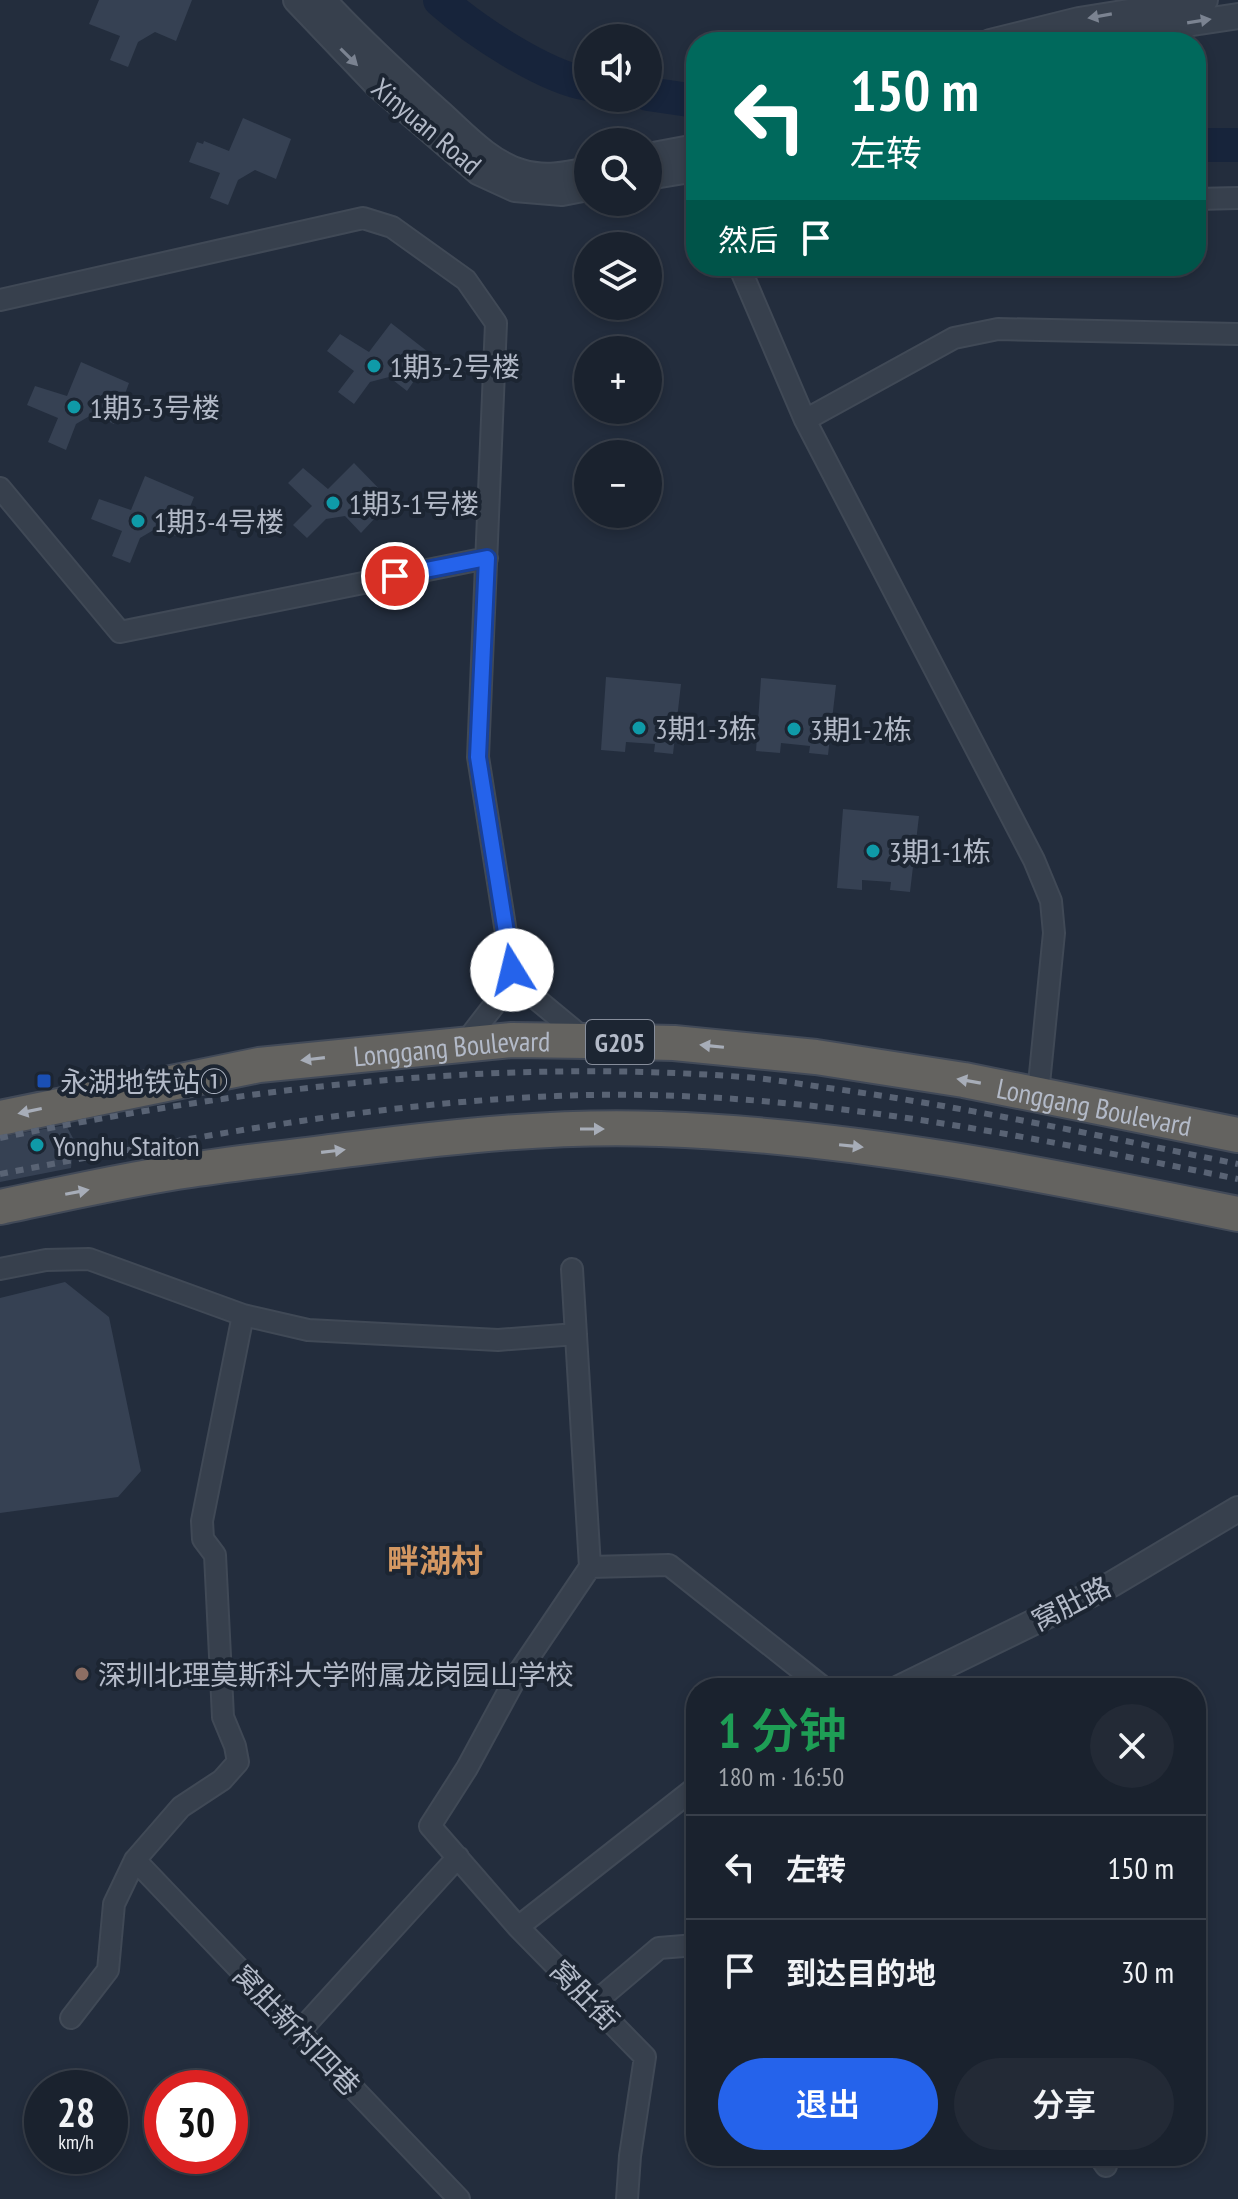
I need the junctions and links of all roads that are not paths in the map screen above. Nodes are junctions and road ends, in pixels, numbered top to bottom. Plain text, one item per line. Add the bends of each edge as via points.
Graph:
1 (296, 0) edge
2 (323, 0) edge
3 (1205, 0) edge
4 (1238, 16) edge
5 (1030, 32) edge
6 (1132, 32) edge
7 (662, 158) edge
8 (686, 160) edge
9 (686, 163) edge
10 (662, 172) edge
11 (574, 173) edge
12 (574, 191) edge
13 (1238, 198) edge
14 (1206, 199) edge
15 (743, 276) edge
16 (0, 300) edge
17 (1238, 334) edge
18 (805, 420) junction
19 (0, 488) edge
20 (487, 558) junction
21 (512, 970) junction
22 (587, 1041) junction
23 (464, 1044) junction
24 (1038, 1094) junction
25 (0, 1118) edge
26 (1238, 1135) edge
27 (0, 1207) edge
28 (1238, 1214) edge
29 (0, 1269) edge
30 (572, 1269) dead end
31 (243, 1315) junction
32 (576, 1334) junction
33 (1238, 1509) edge
34 (590, 1567) junction
35 (811, 1678) edge
36 (919, 1678) edge
37 (686, 1795) edge
38 (458, 1857) junction
39 (135, 1860) junction
40 (518, 1927) junction
41 (686, 1946) edge
42 (593, 2004) junction
43 (71, 2018) dead end
44 (299, 2032) junction
45 (459, 2199) edge
46 (627, 2199) edge

1 -> 12 street, Xinyuan Road via 378,86 478,172 515,189
2 - 11 street, Xinyuan Road via 391,69 503,164 540,176
3 -> 5 street
6 -> 4 street
7 - 8 street
9 - 10 street
13 - 14 street
15 - 18 street
16 - 20 street via 363,218 392,227 466,280 496,323
17 - 18 street via 975,332 954,338
18 - 24 street via 1051,901 1054,933
19 - 20 street via 120,632
20 - 21 street via 478,757
21 - 22 street via 535,998
21 - 23 street via 498,1000
22 - 23 highway, Longgang Boulevard / G205
24 -> 22 highway, Longgang Boulevard / G205 via 816,1057 674,1043
23 -> 25 highway, Longgang Boulevard / G205 via 259,1065
24 - 26 highway, Longgang Boulevard / G205
27 -> 28 highway via 189,1170 465,1134 660,1129 888,1149
29 - 31 street via 89,1259
30 - 32 street
31 - 32 street via 340,1332 498,1340
31 - 39 street via 202,1521 203,1539 215,1555 223,1717 238,1762 222,1780 181,1807
32 - 34 street
33 - 36 street, 窝肚路 via 1112,1584
34 - 35 street via 669,1565
34 - 38 street, 窝肚街 via 519,1672 430,1826
37 - 40 street
38 - 40 street, 窝肚街
38 - 44 street
39 - 43 street via 114,1904 108,1970
39 - 44 street, 窝肚新村四巷
40 - 42 street, 窝肚街
41 - 42 street via 659,1948
42 - 46 street, 窝肚街 via 645,2057
44 - 45 street, 窝肚新村四巷

